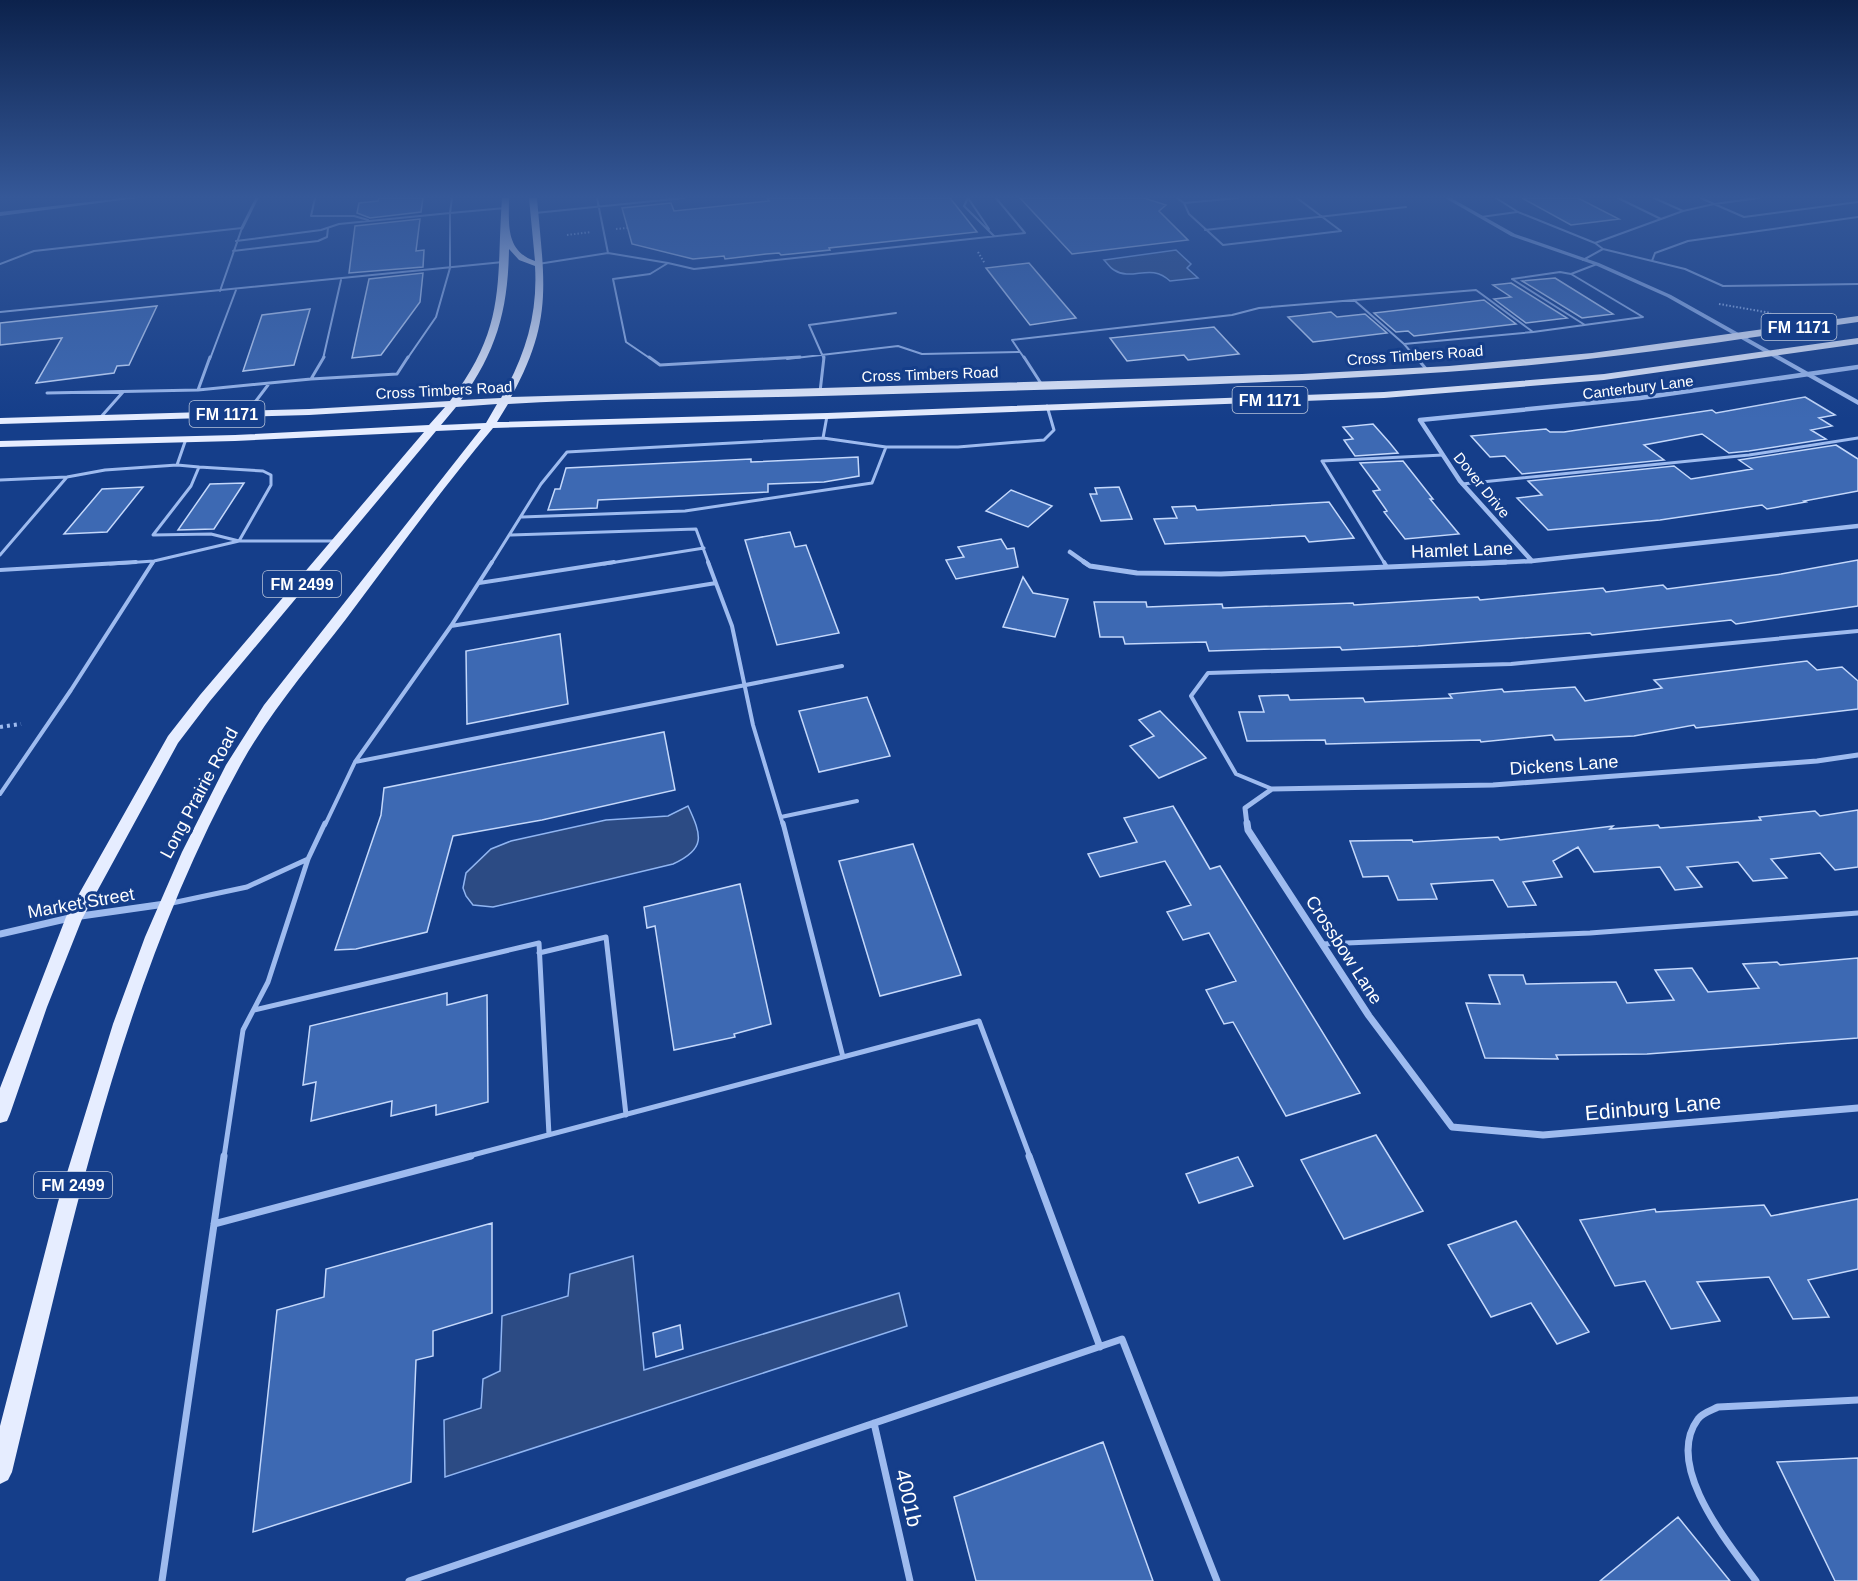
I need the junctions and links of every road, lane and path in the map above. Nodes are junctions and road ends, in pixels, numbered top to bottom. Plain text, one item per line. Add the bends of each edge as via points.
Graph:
1 (226, 272) edge
2 (416, 272) edge
3 (449, 272) edge
4 (503, 272) edge
5 (539, 272) edge
6 (654, 272) edge
7 (1577, 272) edge
8 (1614, 272) edge
9 (1691, 272) edge
10 (1571, 274) junction
11 (341, 280) junction
12 (1858, 284) edge
13 (236, 290) junction
14 (220, 291) junction
15 (1354, 300) junction
16 (1715, 304) dead end
17 (0, 312) edge
18 (896, 313) dead end
19 (1774, 313) dead end
20 (1858, 318) edge
21 (1585, 325) junction
22 (1533, 332) junction
23 (1740, 336) junction
24 (1858, 341) edge
25 (1404, 344) junction
26 (1020, 352) junction
27 (1773, 354) junction
28 (824, 356) junction
29 (1858, 367) edge
30 (1427, 370) junction
31 (1809, 375) junction
32 (311, 379) junction
33 (268, 385) junction
34 (1042, 385) junction
35 (198, 390) junction
36 (123, 392) junction
37 (47, 393) dead end
38 (820, 393) junction
39 (505, 401) junction
40 (1858, 403) edge
41 (453, 404) junction
42 (1047, 406) junction
43 (246, 414) junction
44 (827, 416) junction
45 (100, 418) junction
46 (1420, 420) joint
47 (0, 422) edge
48 (490, 426) junction
49 (431, 429) junction
50 (823, 438) junction
51 (1858, 438) edge
52 (186, 439) junction
53 (0, 444) edge
54 (886, 447) junction
55 (1443, 455) junction
56 (177, 465) junction
57 (199, 466) junction
58 (67, 477) junction
59 (0, 480) edge
60 (1462, 484) junction
61 (522, 517) junction
62 (1858, 526) edge
63 (511, 535) junction
64 (239, 541) junction
65 (338, 541) junction
66 (704, 549) junction
67 (1070, 552) dead end
68 (0, 555) edge
69 (154, 561) junction
70 (1532, 561) junction
71 (1387, 567) junction
72 (0, 570) edge
73 (479, 583) junction
74 (716, 583) junction
75 (451, 626) junction
76 (1858, 631) edge
77 (842, 666) dead end
78 (745, 686) junction
79 (21, 724) dead end
80 (0, 727) edge
81 (1858, 755) edge
82 (355, 762) junction
83 (1272, 789) junction
84 (0, 794) edge
85 (858, 801) dead end
86 (781, 817) junction
87 (308, 859) junction
88 (167, 904) junction
89 (1858, 913) edge
90 (74, 917) junction
91 (0, 934) edge
92 (1322, 944) junction
93 (539, 953) junction
94 (254, 1010) junction
95 (843, 1057) junction
96 (1858, 1108) edge
97 (0, 1114) edge
98 (626, 1115) junction
99 (1452, 1127) joint
100 (549, 1135) junction
101 (214, 1224) junction
102 (1100, 1347) junction
103 (1858, 1400) edge
104 (874, 1423) junction
105 (0, 1472) edge
106 (162, 1581) edge
107 (409, 1581) edge
108 (910, 1581) edge
109 (1217, 1581) edge
110 (1756, 1581) edge

1 - 14 lane
2 - 11 lane
3 - 32 lane via 436,317 397,374
4 - 41 main road, FM 2499 via 496,328 475,375
5 - 39 main road, Long Prairie Road / FM 2499 via 538,320 523,365
6 - 28 lane via 613,279 626,342 660,364
7 - 10 lane
8 - 23 street via 1669,296
9 - 12 lane via 1723,286
10 - 21 lane via 1643,318
10 - 21 lane via 1512,279
11 - 13 lane
11 - 32 lane via 324,355
13 - 14 lane
13 - 35 lane
14 - 17 lane
15 - 22 lane via 1476,290
15 - 25 lane
15 - 26 lane via 1259,308 1232,315 1012,340
16 - 19 path
18 - 28 lane via 808,325
20 - 23 main road, Cross Timbers Road / FM 1171
21 - 22 lane
22 - 25 lane
23 - 27 street
23 - 30 main road, Cross Timbers Road / FM 1171 via 1592,356
24 - 27 main road, FM 1171
25 - 30 lane
26 - 28 lane via 922,354 898,346
26 - 34 lane
27 - 31 street
27 - 42 main road, FM 1171 via 1604,377 1462,390
28 - 38 lane
29 - 31 street, Canterbury Lane
30 - 34 main road, Cross Timbers Road / FM 1171
31 - 40 street
31 - 46 street, Canterbury Lane via 1556,409
32 - 33 lane
33 - 35 lane
33 - 43 lane
34 - 38 main road, Cross Timbers Road / FM 1171
34 - 42 main road
35 - 36 lane
36 - 37 lane
36 - 45 lane
38 - 39 main road, Cross Timbers Road / FM 1171
39 - 41 main road, Cross Timbers Road / FM 1171
39 - 48 main road, Long Prairie Road / FM 2499
41 - 43 main road, Cross Timbers Road / FM 1171
41 - 49 main road, FM 2499
42 - 44 main road, FM 1171
42 - 54 lane via 1054,430 1044,440 969,447
43 - 45 main road, Cross Timbers Road / FM 1171
44 - 48 main road, FM 1171
44 - 50 lane
45 - 47 main road, Cross Timbers Road / FM 1171
46 - 55 street, Dover Drive
48 - 49 main road, FM 1171
48 - 88 main road, Long Prairie Road / FM 2499 via 272,704 232,766
49 - 52 main road, FM 1171
49 - 65 main road, FM 2499
50 - 54 lane
50 - 61 lane via 567,452 541,484
51 - 60 lane via 1749,455
52 - 53 main road, FM 1171
52 - 56 lane
54 - 61 lane via 872,483 686,511
55 - 60 street, Dover Drive
55 - 71 lane via 1322,461
56 - 57 lane
56 - 58 lane
57 - 64 lane via 271,475 271,485
57 - 64 lane via 191,486 153,535 211,534
58 - 59 lane
58 - 68 lane
60 - 70 street, Dover Drive
61 - 63 lane
62 - 70 street, Hamlet Lane
63 - 66 lane via 696,529
63 - 73 lane
64 - 65 lane
64 - 69 lane
65 - 90 main road, FM 2499 via 173,740
66 - 73 lane
66 - 74 lane
67 - 71 street, Hamlet Lane via 1090,566 1137,573 1221,574
69 - 72 lane
69 - 84 lane
70 - 71 street, Hamlet Lane
73 - 75 lane
74 - 75 lane
74 - 78 lane via 732,626
75 - 82 lane
76 - 83 lane via 1511,664 1208,673 1191,696 1236,774
77 - 78 lane
78 - 82 lane
78 - 86 lane
79 - 80 path
81 - 83 street, Dickens Lane via 1493,785
82 - 87 lane
83 - 92 street, Crossbow Lane via 1245,808 1248,830
85 - 86 lane
86 - 95 lane
87 - 88 lane via 247,886
87 - 94 lane via 268,982
88 - 90 street, Market Street
88 - 105 main road, Long Prairie Road / FM 2499 via 130,995 81,1155
89 - 92 lane via 1678,929 1445,942
90 - 91 street, Market Street
90 - 97 main road, FM 2499
92 - 99 street, Crossbow Lane via 1369,1016
93 - 94 lane via 538,943
93 - 98 lane via 606,937
93 - 100 lane
94 - 101 lane via 243,1030
95 - 98 lane
95 - 102 lane via 979,1020
96 - 99 street, Edinburg Lane via 1543,1135
98 - 100 lane
100 - 101 lane
101 - 106 lane
102 - 104 lane
102 - 109 lane via 1122,1339
103 - 110 lane via 1718,1407 1699,1418 1689,1439 1689,1470 1706,1509
104 - 107 lane
104 - 108 lane, 4001b

